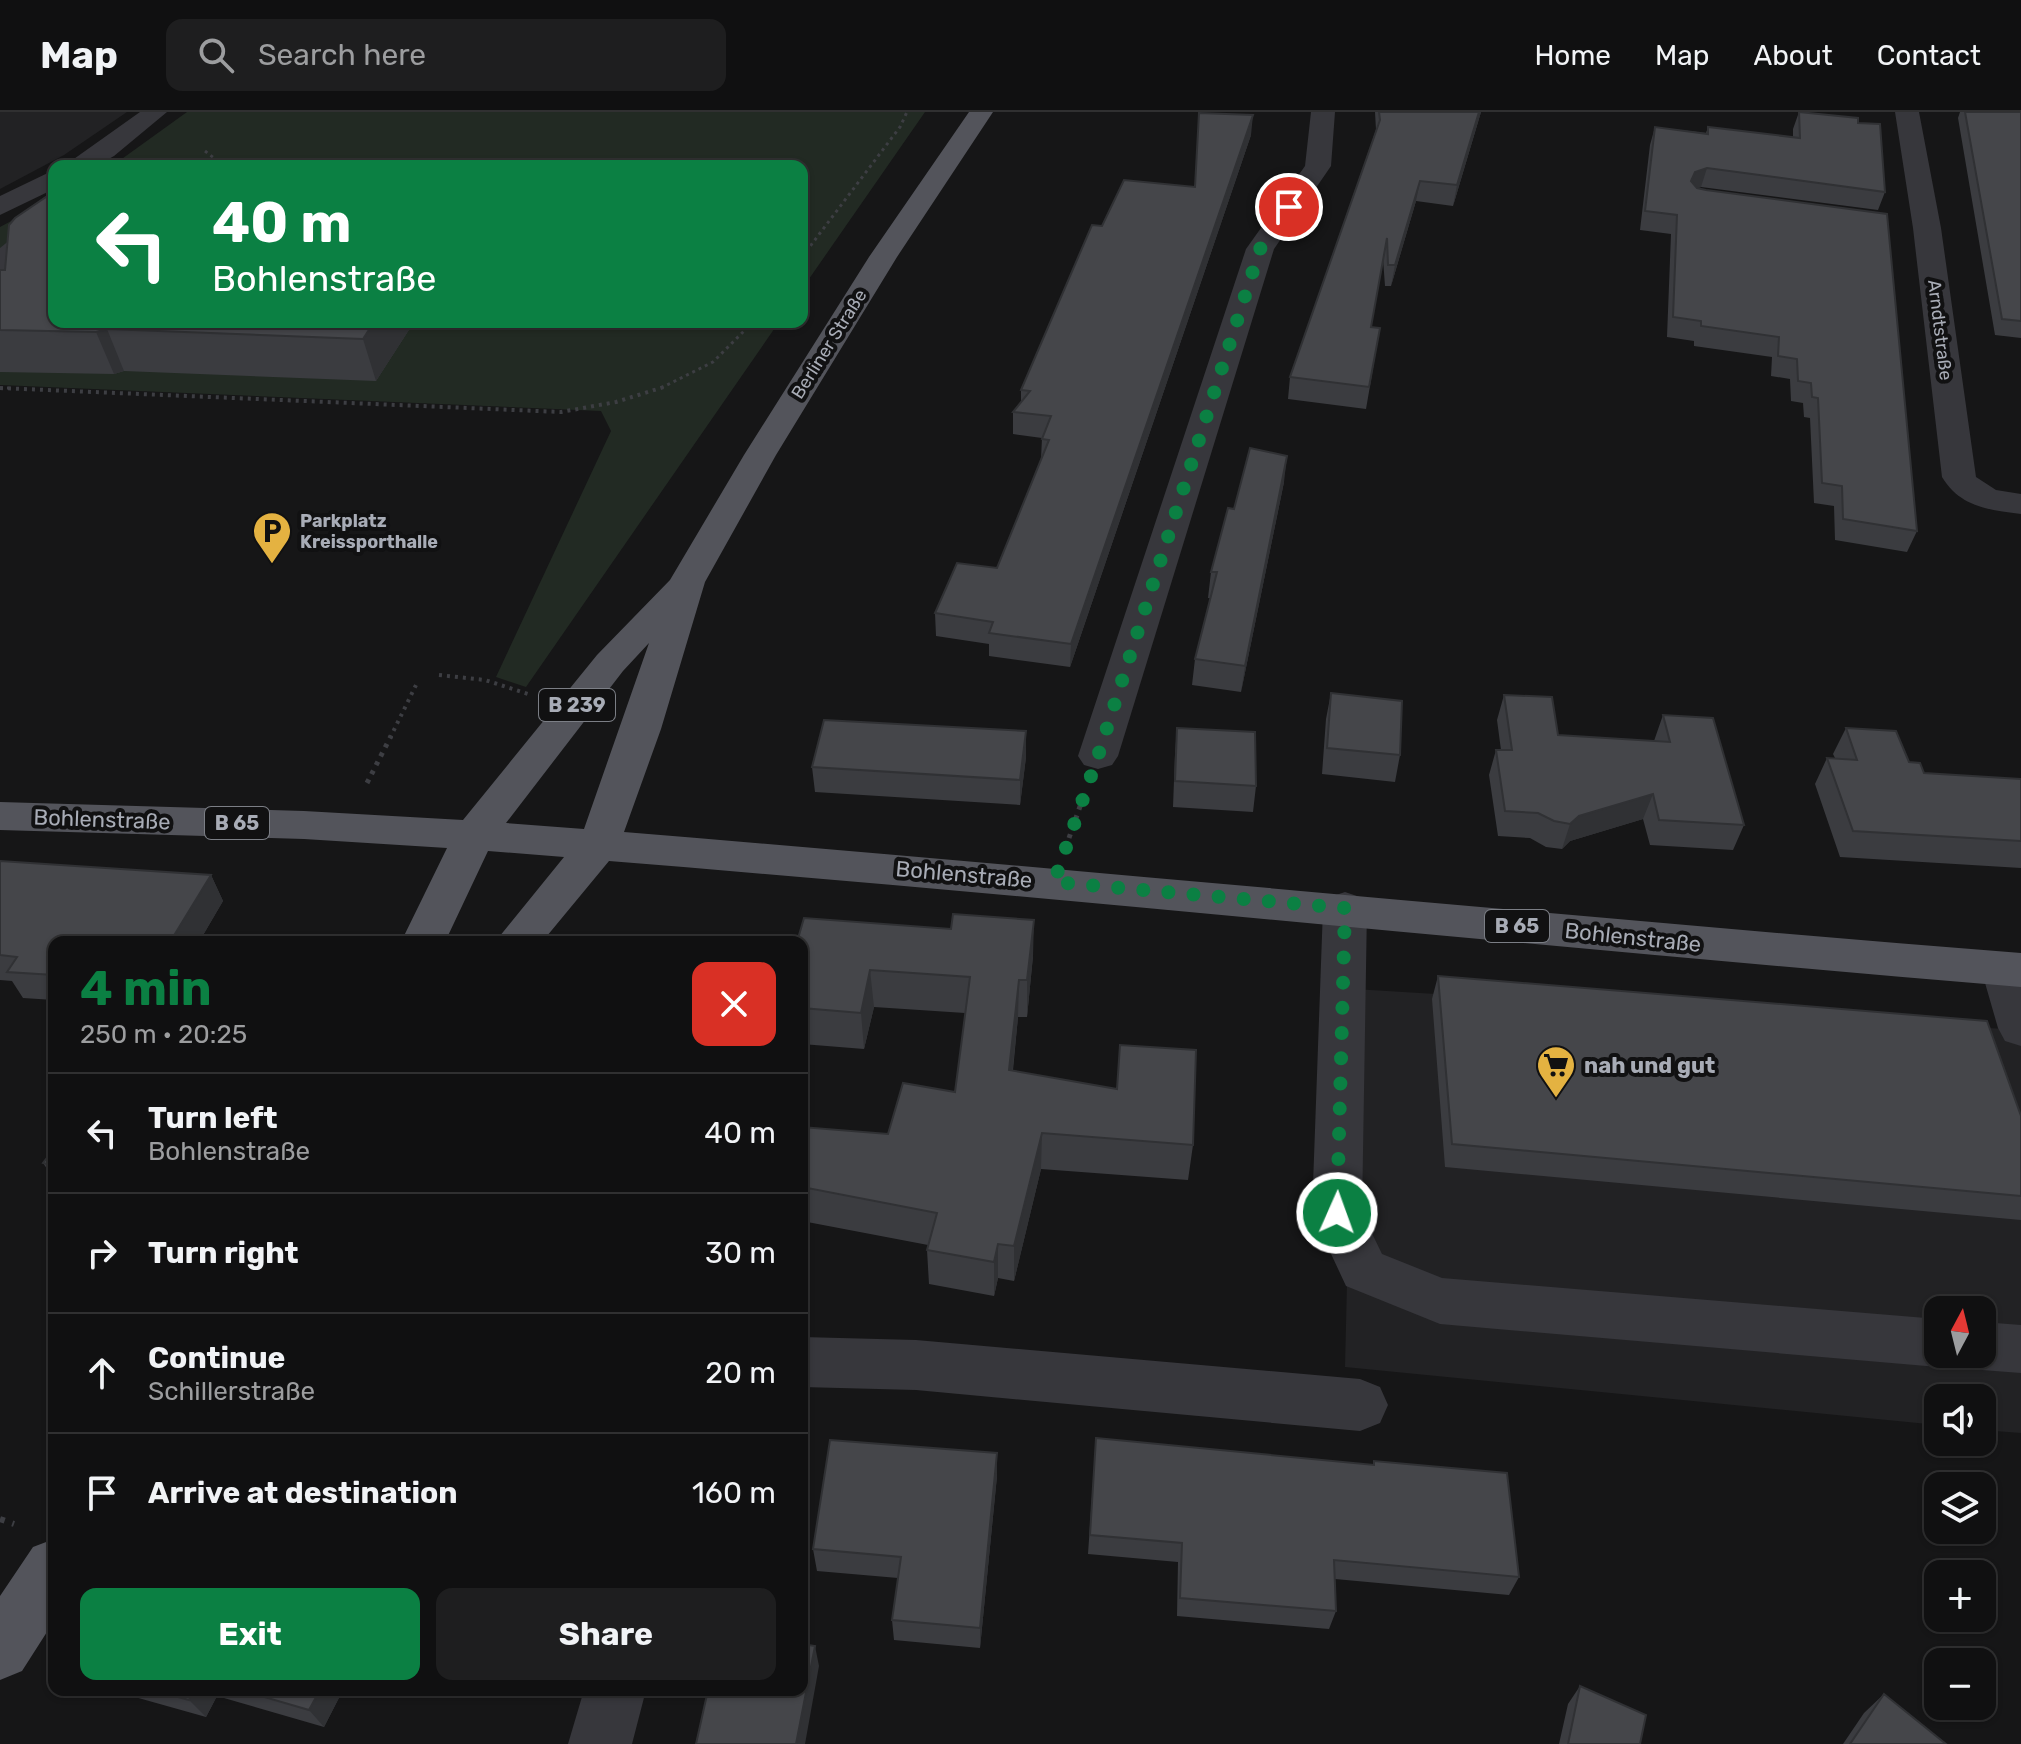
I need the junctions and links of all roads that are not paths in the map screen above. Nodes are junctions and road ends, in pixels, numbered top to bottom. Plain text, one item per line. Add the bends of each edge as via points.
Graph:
1 (155, 112) edge
2 (981, 112) edge
3 (1323, 112) edge
4 (1907, 112) edge
5 (88, 160) edge
6 (48, 181) edge
7 (0, 209) edge
8 (48, 219) edge
9 (48, 224) edge
10 (1896, 224) dead end
11 (1927, 228) junction
12 (0, 262) edge
13 (2021, 504) edge
14 (687, 582) junction
15 (1098, 756) road end
16 (0, 816) edge
17 (474, 835) junction
18 (599, 844) junction
19 (1345, 908) junction
20 (426, 936) edge
21 (522, 936) edge
22 (2012, 969) edge
23 (2021, 1028) edge
24 (1924, 1342) edge
25 (1996, 1347) edge
26 (2021, 1349) edge
27 (808, 1362) edge
28 (1360, 1405) dead end
29 (48, 1577) edge
30 (0, 1649) edge
31 (613, 1696) edge
32 (600, 1744) edge

1 - 5 street
2 - 14 main road, Berliner Straße / B 239 via 883,257
3 - 15 street via 1318,166 1260,249
4 - 11 street, Arndtstraße
6 - 7 street
7 - 8 street
9 - 12 street
10 - 11 street
11 - 13 street, Arndtstraße via 1959,477 1963,487 1980,496
14 - 17 main road, Berliner Straße / B 239 via 610,663
14 - 18 main road, Berliner Straße / B 239
16 - 17 main road, Bohlenstraße / B 65
17 - 18 main road, Bohlenstraße / B 65
17 - 20 main road, Berliner Straße / B 239
18 - 19 main road, Bohlenstraße / B 65
18 - 21 main road, Berliner Straße / B 239
19 - 22 main road, Bohlenstraße / B 65
19 - 24 street via 1337,1213 1364,1270 1440,1301
22 - 23 street
25 - 26 street
27 - 28 street via 916,1365
29 - 30 main road
31 - 32 street

